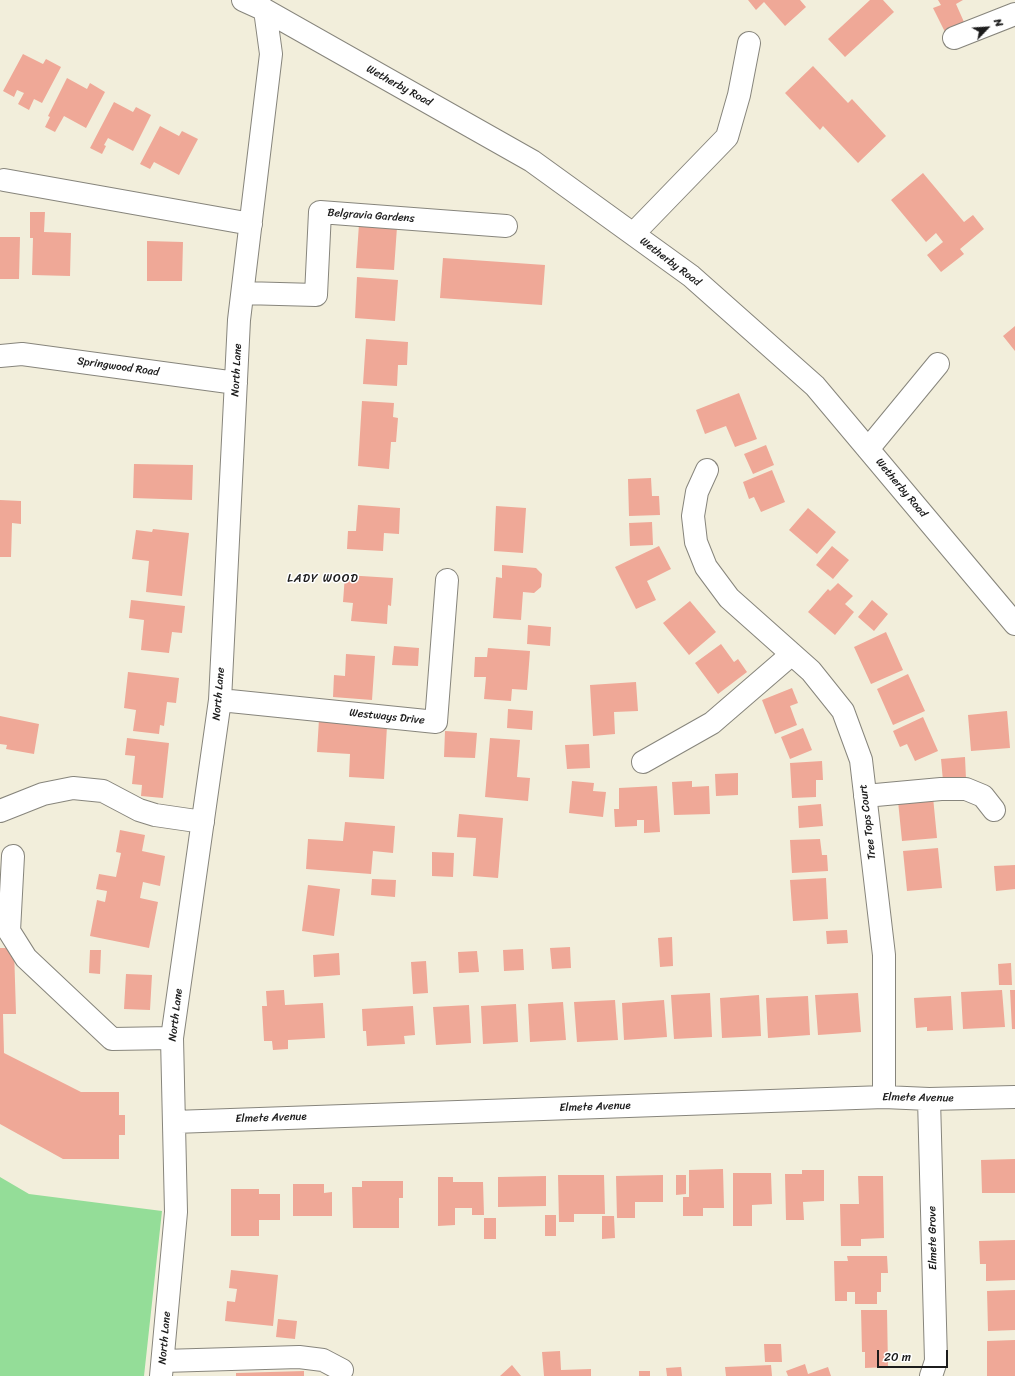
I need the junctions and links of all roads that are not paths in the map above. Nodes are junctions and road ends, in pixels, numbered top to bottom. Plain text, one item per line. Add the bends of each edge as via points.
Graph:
1 (243, 0) edge
2 (265, 10) junction
3 (1015, 14) edge
4 (954, 38) dead end
5 (749, 43) dead end
6 (4, 180) dead end
7 (251, 224) junction
8 (506, 226) dead end
9 (633, 234) junction
10 (243, 293) junction
11 (0, 356) edge
12 (938, 364) dead end
13 (236, 383) junction
14 (868, 450) junction
15 (707, 470) dead end
16 (447, 580) dead end
17 (1015, 624) edge
18 (792, 654) junction
19 (220, 700) junction
20 (642, 762) dead end
21 (865, 796) junction
22 (994, 810) dead end
23 (0, 811) edge
24 (203, 822) junction
25 (13, 856) dead end
26 (4, 931) edge
27 (172, 1038) junction
28 (884, 1097) junction
29 (1015, 1097) edge
30 (929, 1099) junction
31 (174, 1122) junction
32 (162, 1369) edge
33 (342, 1370) dead end
34 (931, 1376) edge

1 - 2 street, Wetherby Road
2 - 7 street, North Lane via 271,54
2 - 9 street, Wetherby Road via 532,161
3 - 4 street
5 - 9 street via 739,95 727,136
6 - 7 street
7 - 10 street, North Lane
8 - 10 street, Belgravia Gardens via 320,212 316,295
9 - 14 street, Wetherby Road via 691,276 815,386
10 - 13 street, North Lane
11 - 13 street, Springwood Road via 22,354
12 - 14 street
13 - 19 street, North Lane
14 - 17 street, Wetherby Road
15 - 18 street, Tree Tops Court via 697,492 693,516 696,542 706,567 729,598
16 - 19 street, Westways Drive via 436,722
18 - 20 street via 712,723
18 - 21 street, Tree Tops Court via 811,671 843,711 861,760
19 - 24 street, North Lane
21 - 22 street via 966,789 983,796
21 - 28 street, Tree Tops Court via 884,955
23 - 24 street via 43,794 73,788 103,791 139,810 155,815
24 - 27 street, North Lane
25 - 26 street
26 - 27 street via 26,958 112,1039
27 - 31 street, North Lane
28 - 30 street, Elmete Avenue
28 - 31 street, Elmete Avenue
29 - 30 street, Elmete Avenue
30 - 34 street, Elmete Grove via 936,1361
31 - 32 street, North Lane via 176,1212
32 - 33 street via 299,1357 323,1360

